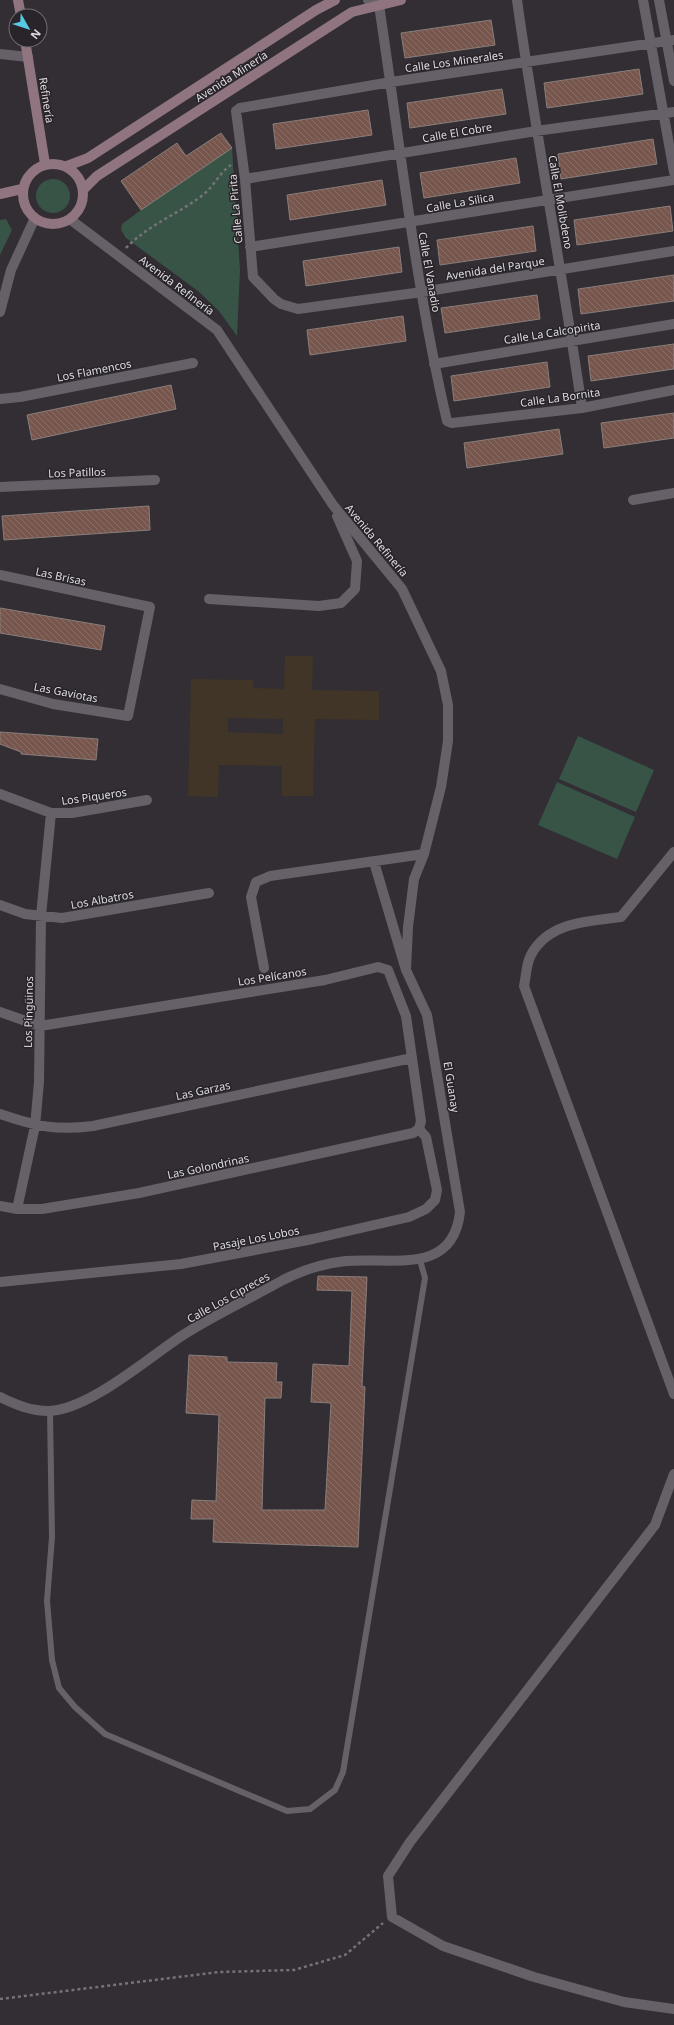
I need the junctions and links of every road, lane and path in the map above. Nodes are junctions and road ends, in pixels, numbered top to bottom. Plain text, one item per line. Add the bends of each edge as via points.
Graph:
1 (335, 0) edge
2 (368, 0) edge
3 (401, 0) edge
4 (516, 0) edge
5 (643, 0) edge
6 (659, 0) edge
7 (379, 5) junction
8 (670, 41) edge
9 (651, 44) junction
10 (26, 48) edge
11 (0, 54) edge
12 (28, 57) junction
13 (526, 62) junction
14 (674, 81) edge
15 (391, 82) junction
16 (237, 109) joint
17 (674, 112) edge
18 (664, 113) junction
19 (536, 131) junction
20 (401, 154) junction
21 (242, 159) junction
22 (45, 164) junction
23 (67, 166) junction
24 (674, 172) edge
25 (245, 179) junction
26 (674, 180) edge
27 (22, 189) junction
28 (84, 189) junction
29 (0, 194) edge
30 (548, 199) junction
31 (34, 220) junction
32 (71, 220) junction
33 (409, 223) junction
34 (250, 247) junction
35 (674, 251) edge
36 (118, 256) junction
37 (561, 270) junction
38 (422, 292) junction
39 (274, 299) joint
40 (0, 312) edge
41 (674, 324) edge
42 (573, 341) junction
43 (193, 363) dead end
44 (434, 364) junction
45 (674, 390) edge
46 (0, 398) edge
47 (582, 408) junction
48 (449, 422) joint
49 (155, 480) dead end
50 (0, 487) edge
51 (674, 493) edge
52 (633, 500) dead end
53 (333, 505) junction
54 (0, 575) edge
55 (209, 599) dead end
56 (0, 689) edge
57 (128, 716) joint
58 (0, 794) edge
59 (147, 800) dead end
60 (51, 813) junction
61 (674, 852) edge
62 (424, 854) junction
63 (374, 862) junction
64 (209, 893) dead end
65 (0, 905) edge
66 (41, 916) junction
67 (264, 968) dead end
68 (406, 970) junction
69 (0, 1012) edge
70 (40, 1026) junction
71 (412, 1058) junction
72 (0, 1114) edge
73 (34, 1126) junction
74 (419, 1129) junction
75 (0, 1206) edge
76 (17, 1209) junction
77 (460, 1212) joint
78 (420, 1260) junction
79 (0, 1282) edge
80 (674, 1394) edge
81 (0, 1397) edge
82 (50, 1411) junction
83 (674, 1474) edge
84 (392, 1917) junction
85 (0, 1999) edge
86 (674, 2009) edge

1 - 23 main road, Avenida Minería via 309,14 88,158
2 - 7 street
3 - 7 main road, Avenida Minería
4 - 13 street, Calle El Molibdeno
5 - 9 street
6 - 8 street
7 - 15 street, Calle El Vanadio
7 - 28 main road, Avenida Minería via 352,12 97,176
8 - 9 street, Calle Los Minerales
8 - 14 street
9 - 13 street, Calle Los Minerales
9 - 18 street
10 - 12 main road, Refinería
11 - 12 street
12 - 22 main road, Refinería
13 - 15 street, Calle Los Minerales
13 - 19 street, Calle El Molibdeno
15 - 16 street, Calle Los Minerales
15 - 20 street, Calle El Vanadio
16 - 21 street, Calle La Pirita
17 - 18 street, Calle El Cobre
18 - 19 street, Calle El Cobre
18 - 24 street
19 - 20 street, Calle El Cobre
19 - 30 street, Calle El Molibdeno
20 - 25 street, Calle El Cobre
20 - 33 street, Calle El Vanadio
21 - 25 street, Calle La Pirita
21 - 36 path via 226,168 204,194 139,234
22 - 23 main road
22 - 27 main road via 30,173
23 - 28 main road via 80,180
25 - 34 street, Calle La Pirita
26 - 30 street, Calle La Silica
27 - 29 main road
27 - 31 main road via 23,206
28 - 32 main road via 82,206
30 - 33 street, Calle La Silica
30 - 37 street, Calle El Molibdeno
31 - 32 main road via 56,225
31 - 40 street via 11,270
32 - 36 street, Avenida Refinería
33 - 34 street, Calle La Silica
33 - 38 street, Calle El Vanadio
34 - 39 street, Calle La Pirita via 253,277
35 - 37 street, Avenida del Parque
36 - 53 street, Avenida Refinería via 217,330
37 - 38 street, Avenida del Parque
37 - 42 street, Calle El Molibdeno
38 - 39 street, Avenida del Parque via 298,309
38 - 44 street, Calle El Vanadio
41 - 42 street, Calle La Calcopirita
42 - 44 street, Calle La Calcopirita
42 - 47 street, Calle El Molibdeno
43 - 46 street, Los Flamencos via 28,395
44 - 48 street, Calle El Vanadio
45 - 47 street, Calle La Bornita
47 - 48 street, Calle La Bornita
49 - 50 street, Los Patillos
51 - 52 street
53 - 55 street via 357,561 355,589 341,603 319,606
53 - 62 street, Avenida Refinería via 402,589 442,671 448,705 448,741 441,787
54 - 57 street, Las Brisas via 150,607
56 - 57 street, Las Gaviotas via 53,704
58 - 60 street, Los Piqueros
59 - 60 street, Los Piqueros via 72,813
60 - 66 street, Los Pingüinos
61 - 80 street via 621,917 576,922 548,934 530,956 524,986
62 - 63 street
62 - 68 street, Avenida Refinería via 414,880
63 - 67 street via 270,876 256,882 251,897
63 - 68 street, El Guanay
64 - 66 street, Los Albatros via 62,918
65 - 66 street, Los Albatros via 25,914
66 - 70 street, Los Pingüinos
68 - 77 street, El Guanay via 428,1015
69 - 70 street, Los Pelícanos
70 - 71 street, Los Pelícanos via 325,980 378,967 388,970 397,990 406,1016
70 - 73 street, Los Pingüinos via 39,1082
71 - 73 street, Las Garzas via 93,1126 71,1129
71 - 74 street, Los Pelícanos via 421,1121
72 - 73 street, Las Garzas
73 - 76 street, Los Pingüinos
74 - 76 street, Las Golondrinas via 412,1133 139,1193 42,1209
74 - 79 street, Pasaje Los Lobos via 426,1137 438,1190 435,1200 426,1209 409,1217 313,1239 181,1264
75 - 76 street, Las Golondrinas
77 - 78 street, Calle Los Cipreces via 458,1228 443,1250
78 - 82 street, Calle Los Cipreces via 345,1261 303,1269 180,1337 116,1383 78,1404
78 - 82 lane via 425,1278 343,1772 335,1790 310,1808 287,1811 105,1734 75,1707 59,1688 52,1660 46,1601 52,1537
81 - 82 street, Calle Los Cipreces via 21,1407
83 - 84 street via 655,1525 410,1842 388,1876
84 - 85 path via 345,1956 294,1970 219,1972
84 - 86 street via 443,1946 534,1976 624,2002

